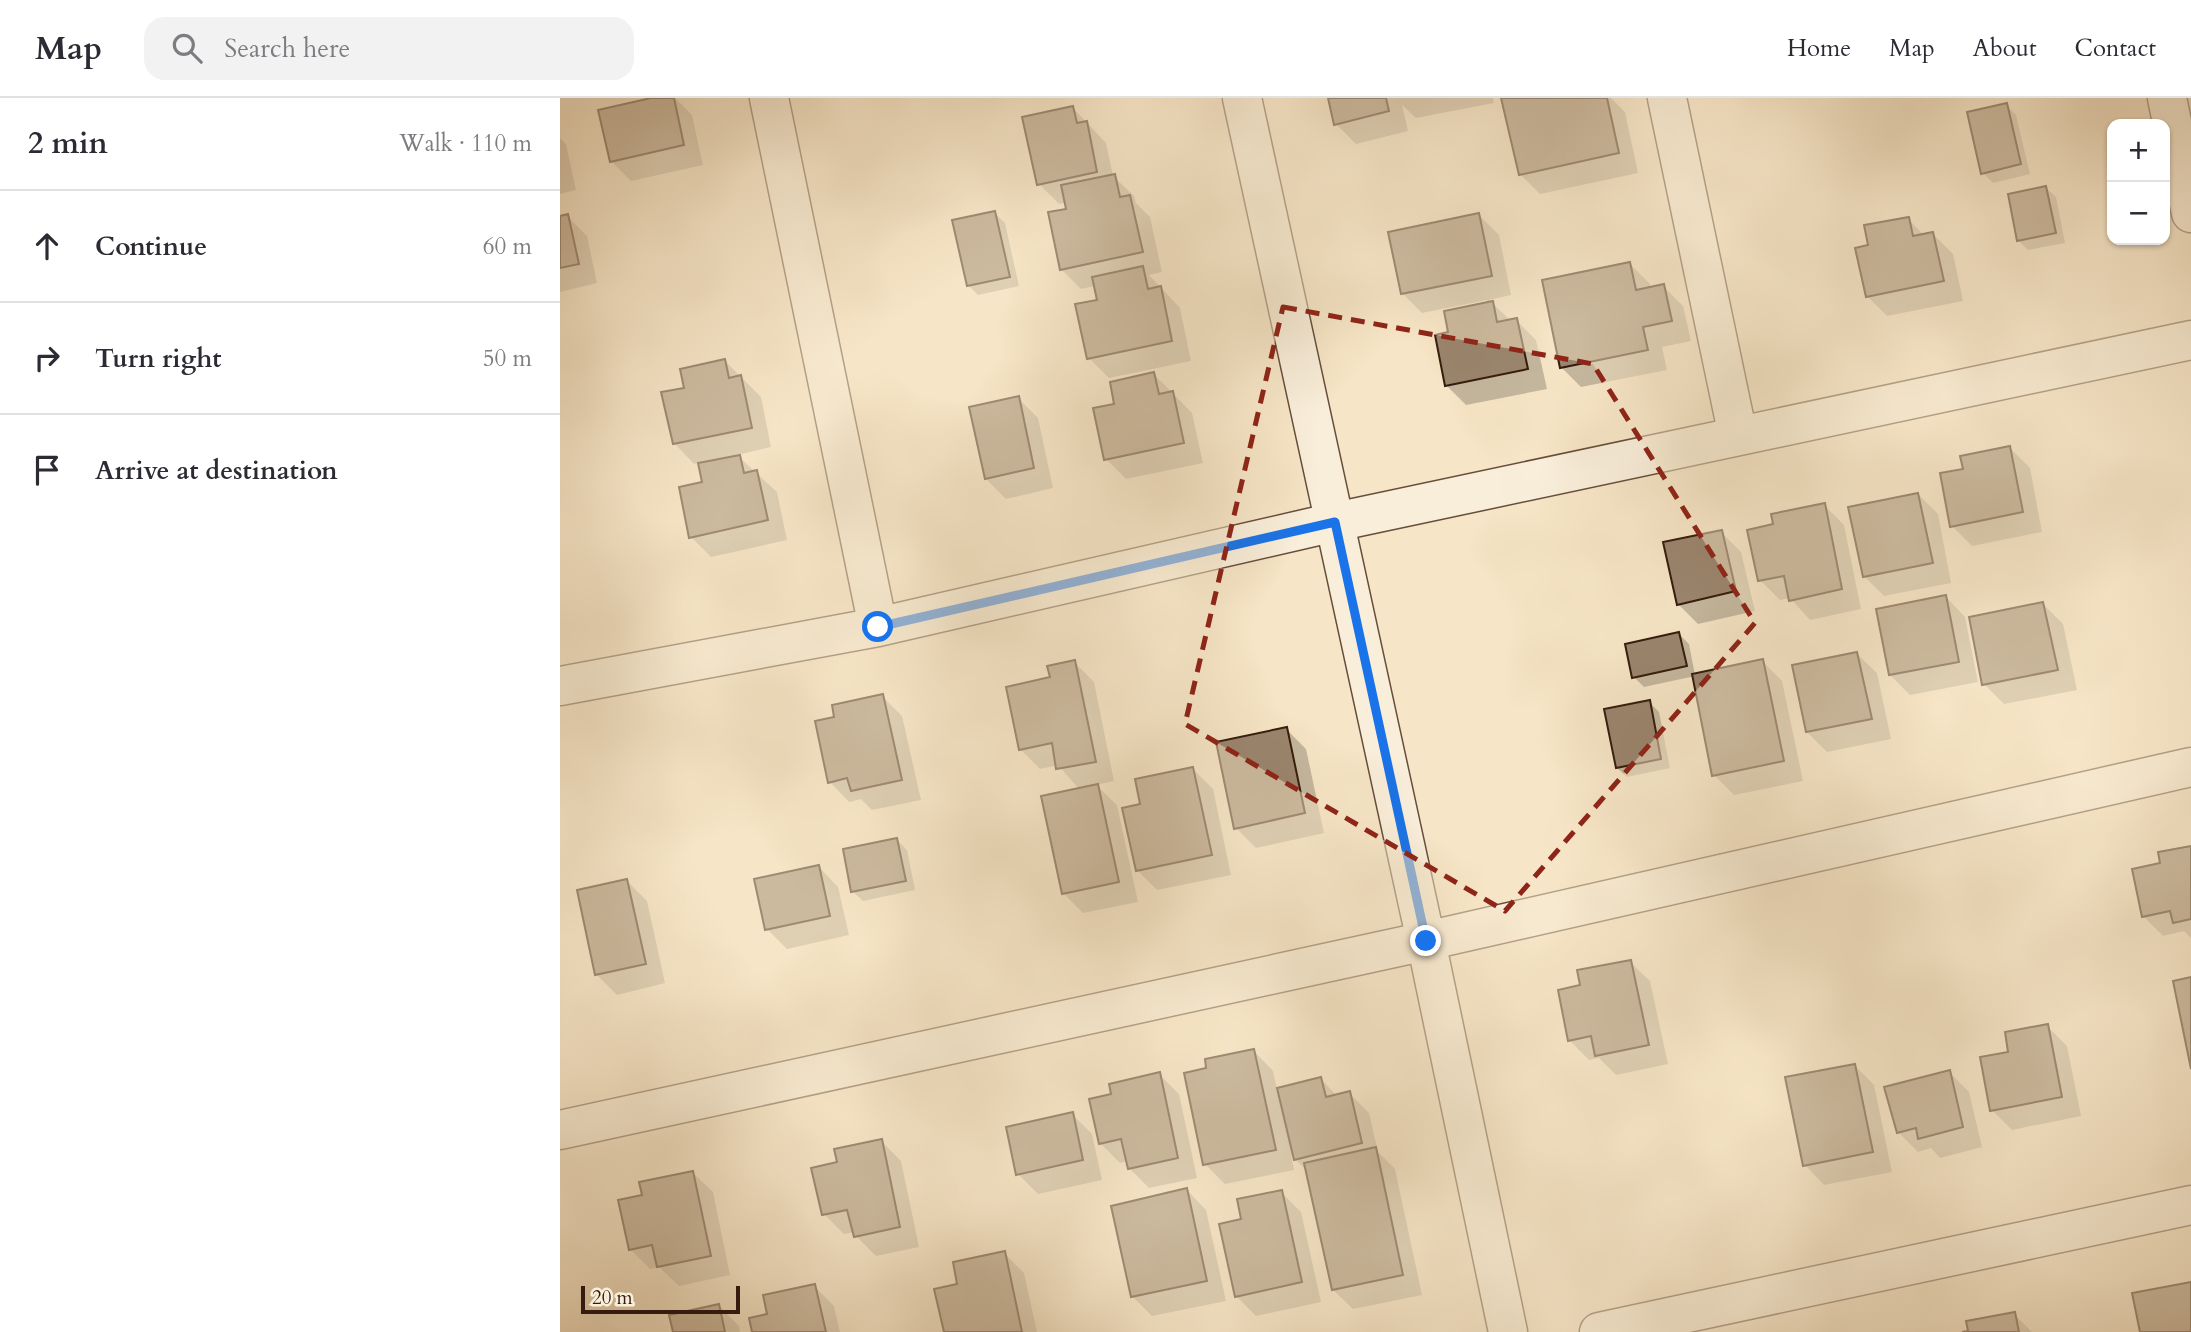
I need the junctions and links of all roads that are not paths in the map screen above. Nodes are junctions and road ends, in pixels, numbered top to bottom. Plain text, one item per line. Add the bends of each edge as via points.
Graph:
1 (769, 98) edge
2 (1242, 98) edge
3 (1667, 98) edge
4 (2167, 98) edge
5 (2191, 213) edge
6 (2191, 340) edge
7 (1738, 436) junction
8 (1335, 522) junction
9 (878, 627) junction
10 (560, 686) edge
11 (2191, 767) edge
12 (1426, 941) junction
13 (560, 1130) edge
14 (2191, 1205) edge
15 (1508, 1332) edge
16 (1599, 1332) edge

1 - 9 street
2 - 8 street
3 - 7 street
4 - 5 street
6 - 7 street
7 - 8 street
8 - 9 street
8 - 12 street
9 - 10 street
11 - 12 street
12 - 13 street
12 - 15 street
14 - 16 street

